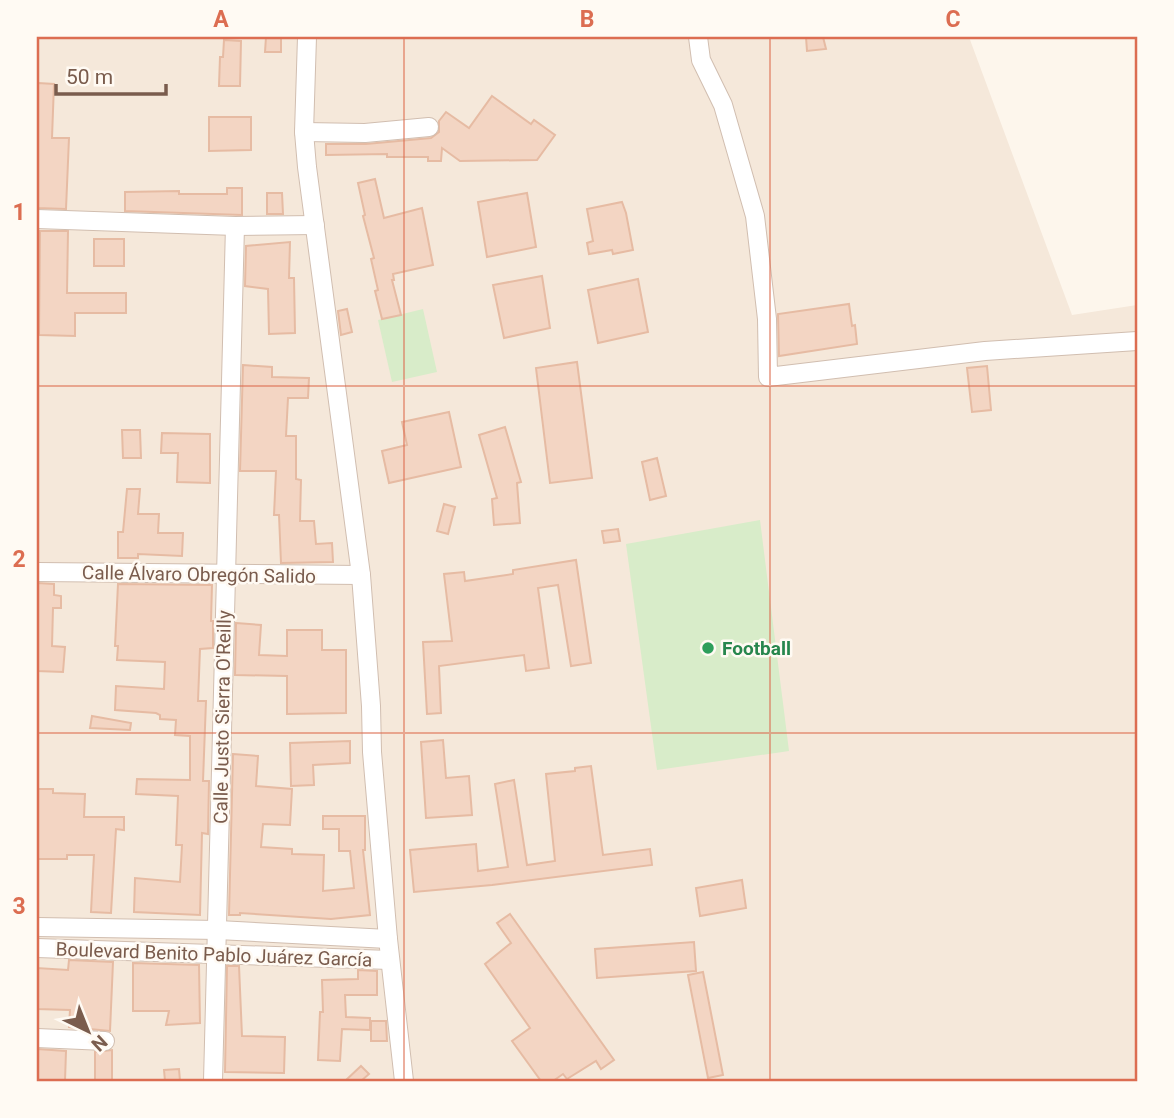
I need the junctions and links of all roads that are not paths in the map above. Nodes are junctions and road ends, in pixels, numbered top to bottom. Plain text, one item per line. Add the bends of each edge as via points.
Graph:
1 (307, 37) edge
2 (698, 37) edge
3 (429, 127) dead end
4 (304, 132) junction
5 (37, 219) edge
6 (316, 225) junction
7 (234, 226) junction
8 (1137, 341) edge
9 (37, 572) edge
10 (224, 573) junction
11 (361, 575) junction
12 (37, 927) edge
13 (218, 930) junction
14 (388, 939) junction
15 (37, 948) edge
16 (218, 953) junction
17 (390, 960) junction
18 (37, 1038) edge
19 (105, 1041) dead end
20 (213, 1081) edge
21 (404, 1081) edge

1 - 4 street
2 - 8 street via 701,60 723,104 755,216 767,319 768,377 985,351
3 - 4 street
4 - 6 street
5 - 7 street
6 - 7 street
6 - 11 street
7 - 10 street, Calle Justo Sierra O'Reilly
9 - 10 street, Calle Álvaro Obregón Salido
10 - 11 street, Calle Álvaro Obregón Salido
10 - 13 street, Calle Justo Sierra O'Reilly
11 - 14 street
12 - 13 street, Boulevard Benito Pablo Juárez García
13 - 14 street, Boulevard Benito Pablo Juárez García
13 - 16 street, Calle Justo Sierra O'Reilly
14 - 17 street
15 - 16 street, Boulevard Benito Pablo Juárez García
16 - 17 street, Boulevard Benito Pablo Juárez García
16 - 20 street, Calle Justo Sierra O'Reilly
17 - 21 street
18 - 19 street

